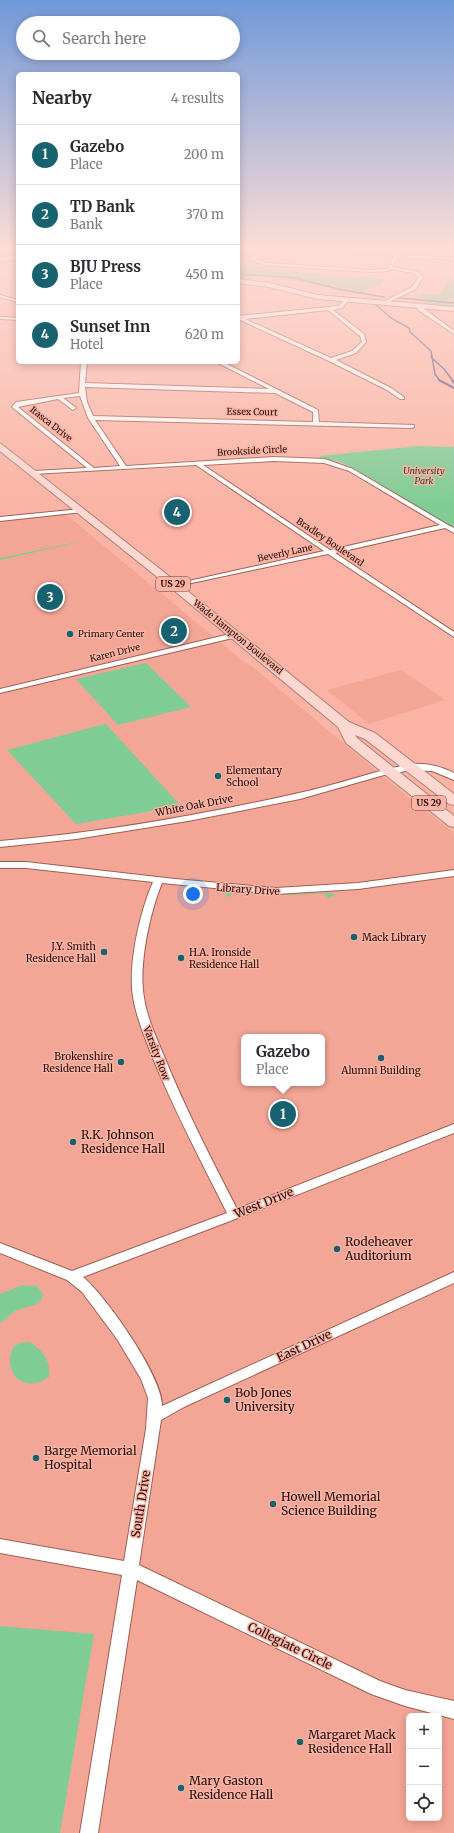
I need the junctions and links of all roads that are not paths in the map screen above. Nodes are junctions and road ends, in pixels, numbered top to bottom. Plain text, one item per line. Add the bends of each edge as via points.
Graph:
1 (280, 337) edge
2 (362, 337) edge
3 (331, 360) junction
4 (84, 364) edge
5 (223, 364) edge
6 (82, 385) junction
7 (276, 391) junction
8 (82, 394) junction
9 (58, 398) junction
10 (402, 398) dead end
11 (73, 408) dead end
12 (91, 418) junction
13 (316, 423) junction
14 (412, 426) dead end
15 (0, 446) edge
16 (196, 463) junction
17 (124, 467) junction
18 (92, 469) junction
19 (34, 472) junction
20 (81, 511) junction
21 (0, 519) edge
22 (446, 526) junction
23 (454, 531) edge
24 (328, 553) junction
25 (175, 586) junction
26 (234, 635) junction
27 (454, 635) edge
28 (0, 691) edge
29 (344, 725) junction
30 (410, 767) junction
31 (390, 772) junction
32 (454, 777) edge
33 (454, 801) edge
34 (454, 823) edge
35 (0, 844) edge
36 (0, 865) edge
37 (451, 873) edge
38 (159, 880) junction
39 (454, 1128) edge
40 (234, 1215) junction
41 (0, 1248) edge
42 (72, 1276) junction
43 (454, 1277) edge
44 (154, 1417) junction
45 (0, 1546) edge
46 (131, 1569) junction
47 (454, 1710) edge
48 (89, 1833) edge

1 - 3 street
2 - 3 street via 364,342 361,347
3 - 10 street
4 - 6 street
5 - 7 street
6 - 7 street
6 - 8 street
7 - 13 street via 316,411
8 - 9 street, Itasca Drive
8 - 12 street
9 - 11 street
9 - 18 street, Itasca Drive via 16,404 15,407
12 - 13 street, Essex Court
12 - 17 street
13 - 14 street, Essex Court
15 - 19 main road, Wade Hampton Boulevard / US 29
16 - 17 street, Brookside Circle
16 - 22 street, Brookside Circle via 290,458 334,463 351,470
16 - 24 street, Bradley Boulevard
17 - 18 street, Brookside Circle
18 - 19 street, Brookside Circle
19 - 20 main road, Wade Hampton Boulevard / US 29
20 - 21 street
20 - 25 main road, Wade Hampton Boulevard / US 29
22 - 23 street, Brookside Circle
22 - 24 street, Beverly Lane
24 - 25 street, Beverly Lane
24 - 27 street, Bradley Boulevard
25 - 26 main road, Wade Hampton Boulevard / US 29
26 - 28 street, Karen Drive
26 - 29 main road, Wade Hampton Boulevard / US 29
29 - 30 main road, Wade Hampton Boulevard / US 29 via 370,736
29 - 31 main road, Wade Hampton Boulevard / US 29 via 351,740
30 - 31 street, White Oak Drive
30 - 32 street, White Oak Drive via 432,766
30 - 33 main road, Wade Hampton Boulevard / US 29
31 - 34 main road, Wade Hampton Boulevard / US 29
31 - 35 street, White Oak Drive via 300,796 124,830 58,840
36 - 38 street, Library Drive via 26,865
37 - 38 street, Library Drive via 358,886 293,891 255,890
38 - 40 street, Varsity Row via 142,935 138,963 138,998 172,1092
39 - 40 street, West Drive
40 - 42 street, West Drive
41 - 42 street, South Drive
42 - 44 street, South Drive via 87,1288 122,1335 147,1377 155,1398
43 - 44 street, East Drive via 179,1403
44 - 46 street, South Drive
45 - 46 street, Collegiate Circle
46 - 47 street, Collegiate Circle via 378,1688 405,1698
46 - 48 street, South Drive

